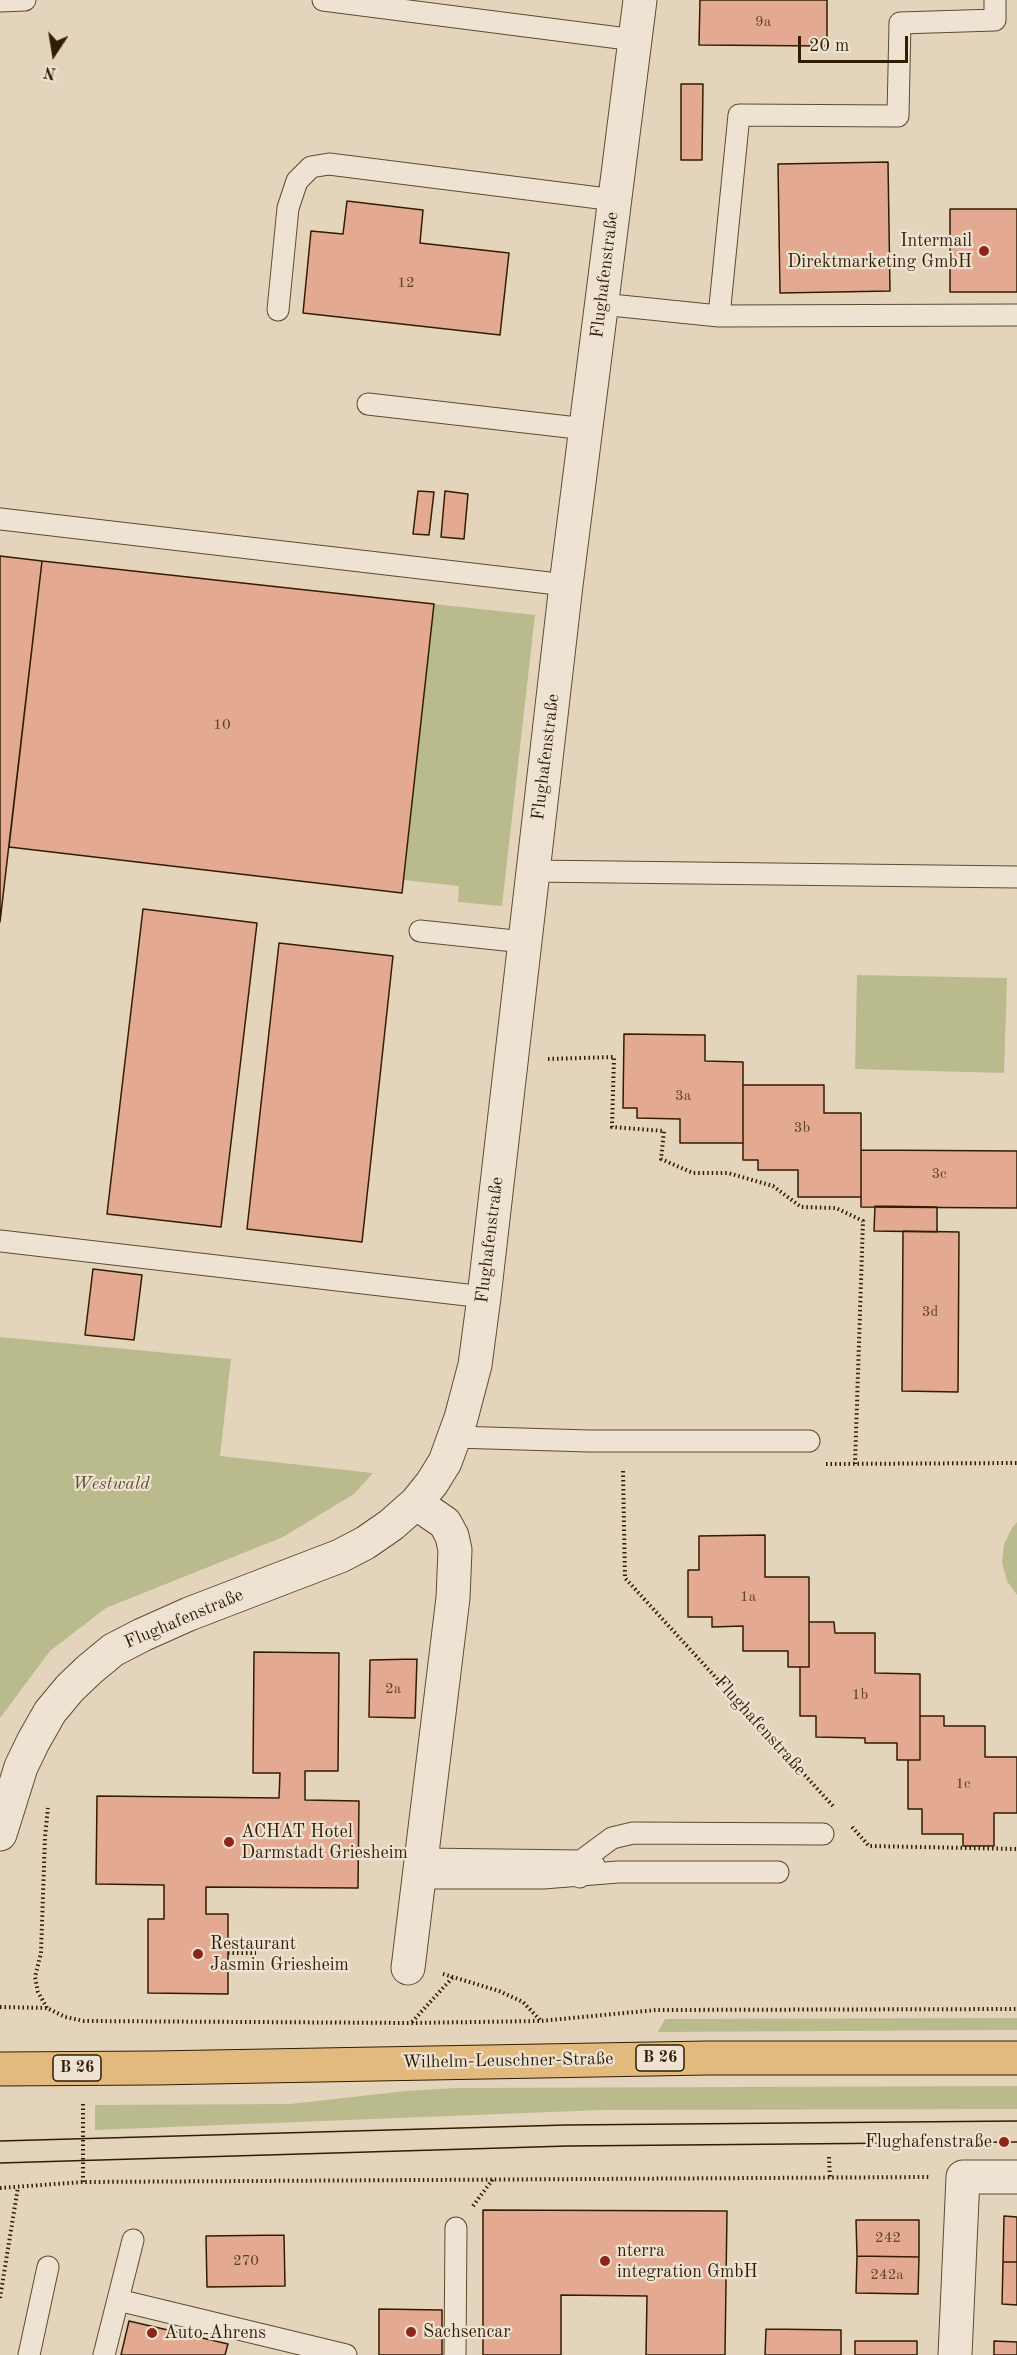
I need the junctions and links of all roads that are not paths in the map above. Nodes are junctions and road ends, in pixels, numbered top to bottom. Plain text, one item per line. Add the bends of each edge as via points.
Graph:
1 (0, 0) edge
2 (25, 0) edge
3 (323, 0) edge
4 (640, 0) edge
5 (995, 0) edge
6 (635, 40) junction
7 (615, 200) junction
8 (601, 304) junction
9 (278, 310) dead end
10 (1017, 315) edge
11 (718, 316) junction
12 (368, 404) dead end
13 (586, 429) junction
14 (0, 519) edge
15 (566, 585) junction
16 (532, 872) junction
17 (1017, 877) edge
18 (420, 931) dead end
19 (524, 942) junction
20 (0, 1241) edge
21 (484, 1297) junction
22 (454, 1437) junction
23 (809, 1441) dead end
24 (416, 1503) junction
25 (823, 1834) dead end
26 (0, 1835) edge
27 (421, 1868) junction
28 (580, 1869) junction
29 (778, 1872) dead end
30 (408, 1968) road end
31 (1017, 2058) edge
32 (0, 2069) edge
33 (1017, 2177) edge
34 (456, 2228) dead end
35 (133, 2240) dead end
36 (48, 2267) dead end
37 (118, 2300) junction
38 (29, 2355) edge
39 (104, 2355) edge
40 (346, 2355) edge
41 (455, 2355) edge
42 (955, 2355) edge

1 - 2 lane
3 - 6 lane
4 - 6 street, Flughafenstraße
5 - 11 lane via 995,20 900,23 898,116 739,115
6 - 7 street, Flughafenstraße
7 - 8 street, Flughafenstraße
7 - 9 lane via 329,164 311,167 297,181 288,208
8 - 11 lane
8 - 13 street, Flughafenstraße
10 - 11 lane
12 - 13 lane
13 - 15 street, Flughafenstraße
14 - 15 lane
15 - 16 street, Flughafenstraße
16 - 17 lane
16 - 19 street, Flughafenstraße
18 - 19 lane
19 - 21 street, Flughafenstraße
20 - 21 lane
21 - 22 street, Flughafenstraße via 475,1365
22 - 23 lane
22 - 24 street, Flughafenstraße via 445,1462
24 - 26 street, Flughafenstraße via 391,1525 340,1556 189,1614 113,1650 70,1688 50,1712 21,1767
24 - 27 street via 445,1523 455,1550 453,1598
25 - 28 lane via 633,1833 612,1838
27 - 28 lane
27 - 30 street
28 - 29 lane
31 - 32 main road, Wilhelm-Leuschner-Straße / B 26 via 707,2058
33 - 42 street via 963,2177
34 - 41 lane
35 - 37 lane
36 - 38 lane
37 - 39 lane
37 - 40 lane

